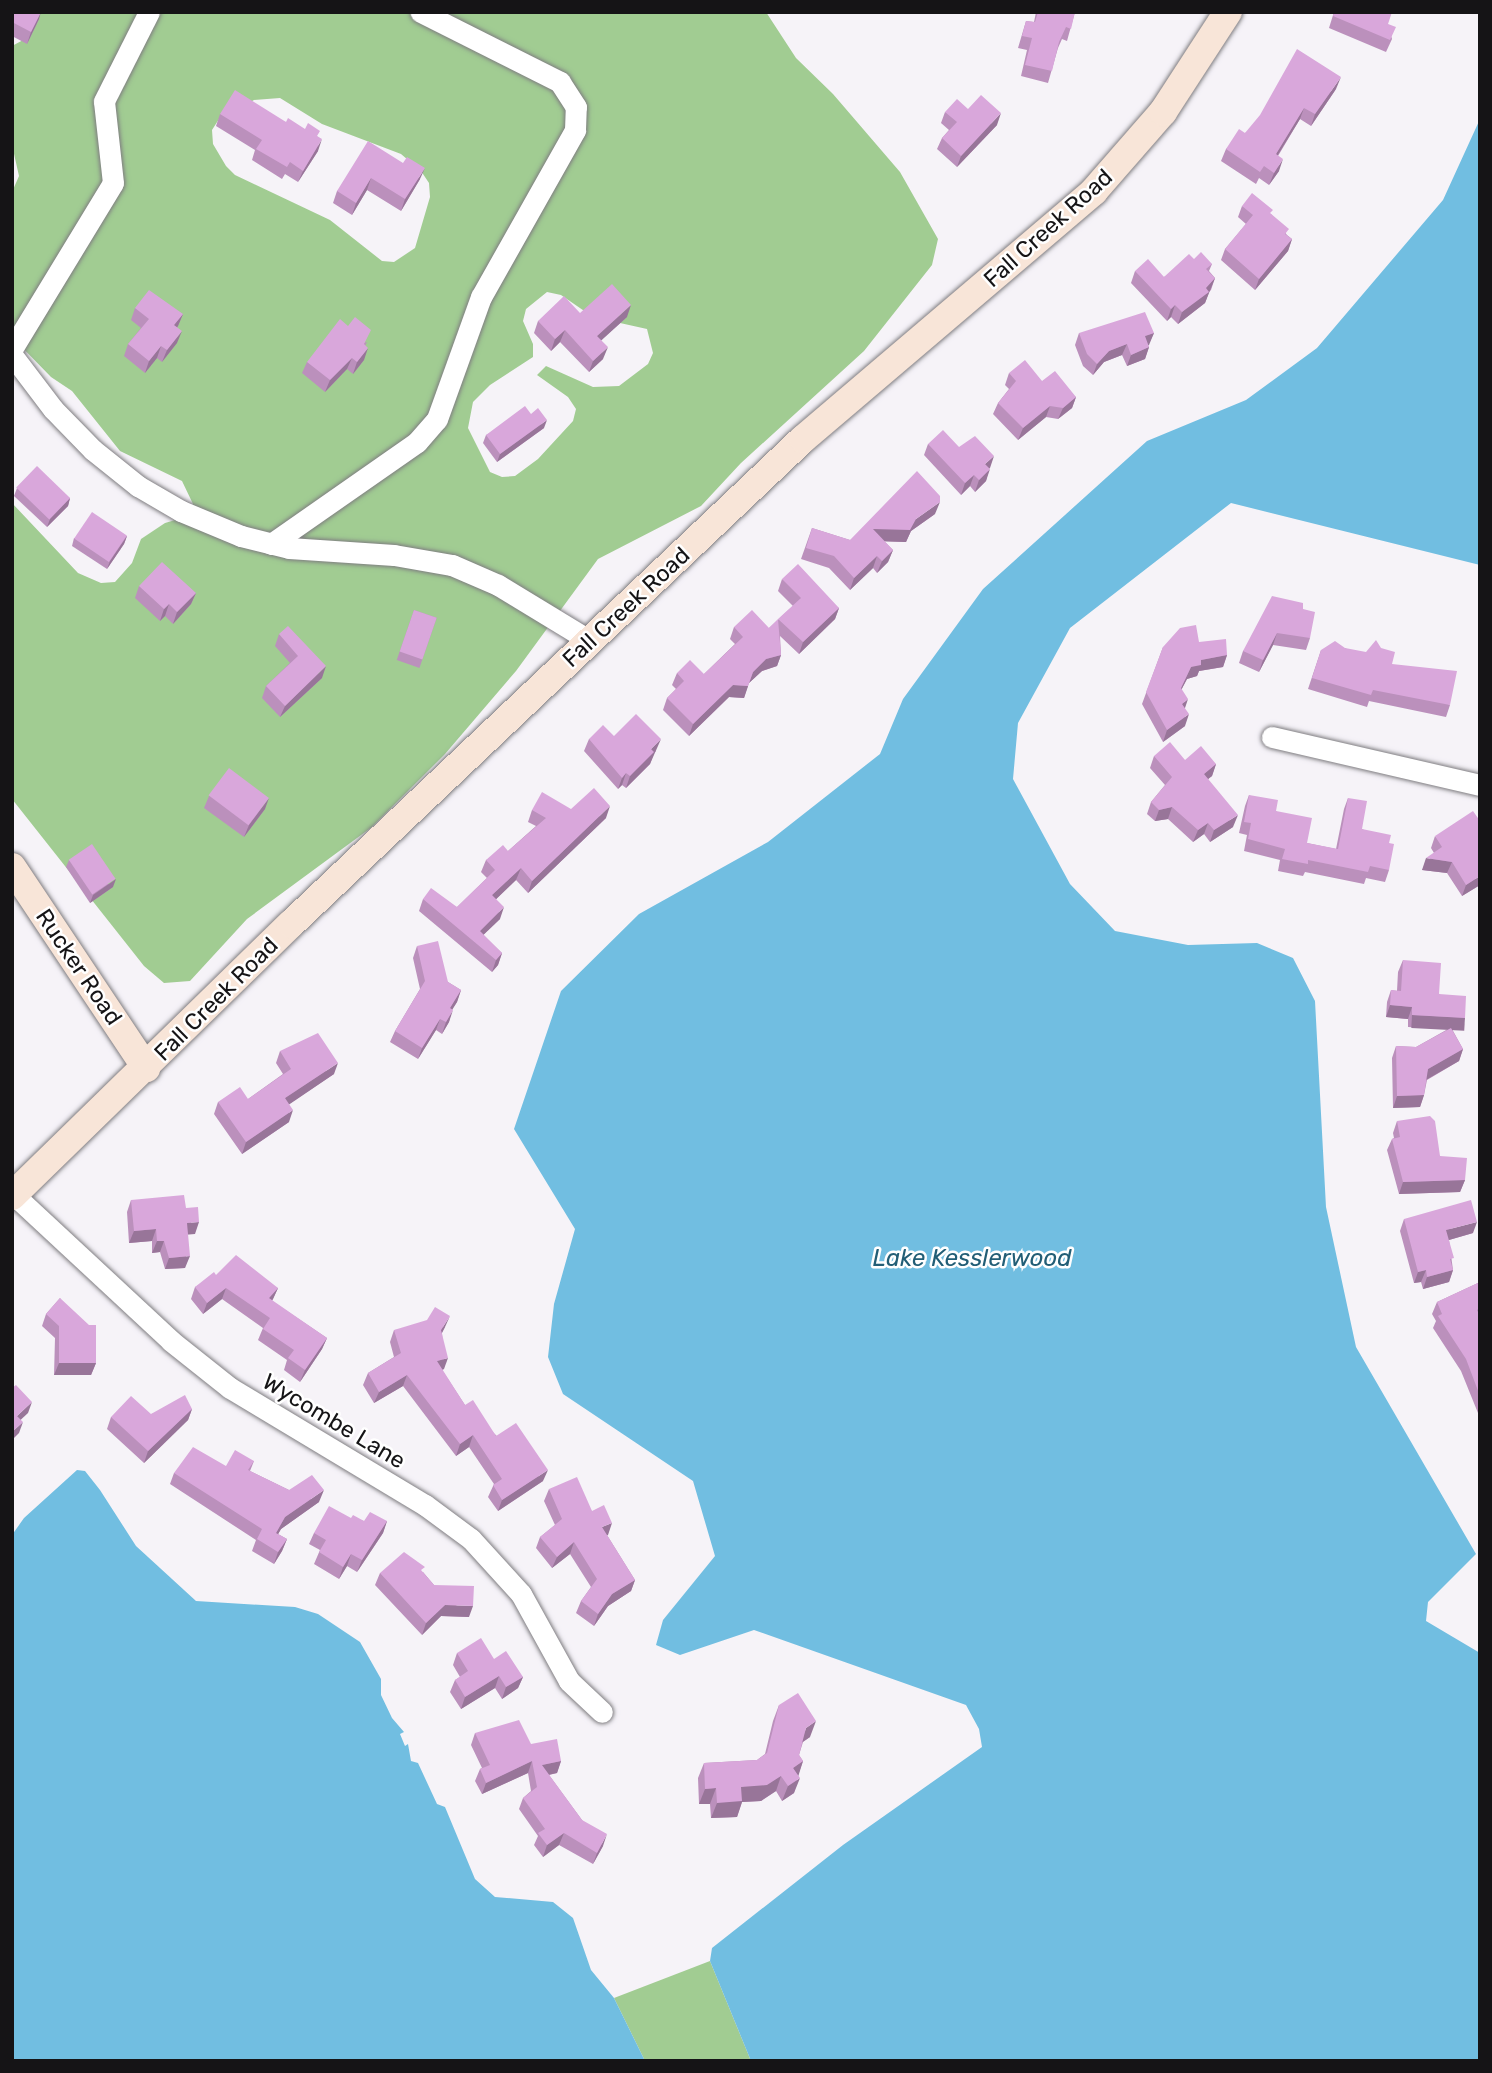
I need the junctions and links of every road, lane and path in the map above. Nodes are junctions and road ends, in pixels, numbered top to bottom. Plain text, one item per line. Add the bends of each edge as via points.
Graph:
1 (149, 12) edge
2 (421, 12) edge
3 (1228, 12) edge
4 (12, 349) edge
5 (12, 355) edge
6 (271, 544) junction
7 (590, 641) junction
8 (1272, 737) dead end
9 (1480, 785) edge
10 (12, 867) edge
11 (146, 1068) junction
12 (13, 1195) edge
13 (602, 1712) dead end

1 - 4 street via 113,79 103,109 113,183
2 - 6 street via 560,82 576,107 575,130 481,297 437,419 417,442
3 - 7 main road, Fall Creek Road via 1163,112 1094,191 836,409
5 - 6 street via 63,421 118,472 181,511
6 - 7 street via 320,553 443,562 490,581
7 - 11 main road, Fall Creek Road
8 - 9 street
10 - 11 main road, Rucker Road
11 - 12 main road, Fall Creek Road
12 - 13 street, Wycombe Lane via 171,1341 230,1388 439,1513 471,1539 521,1594 569,1681

